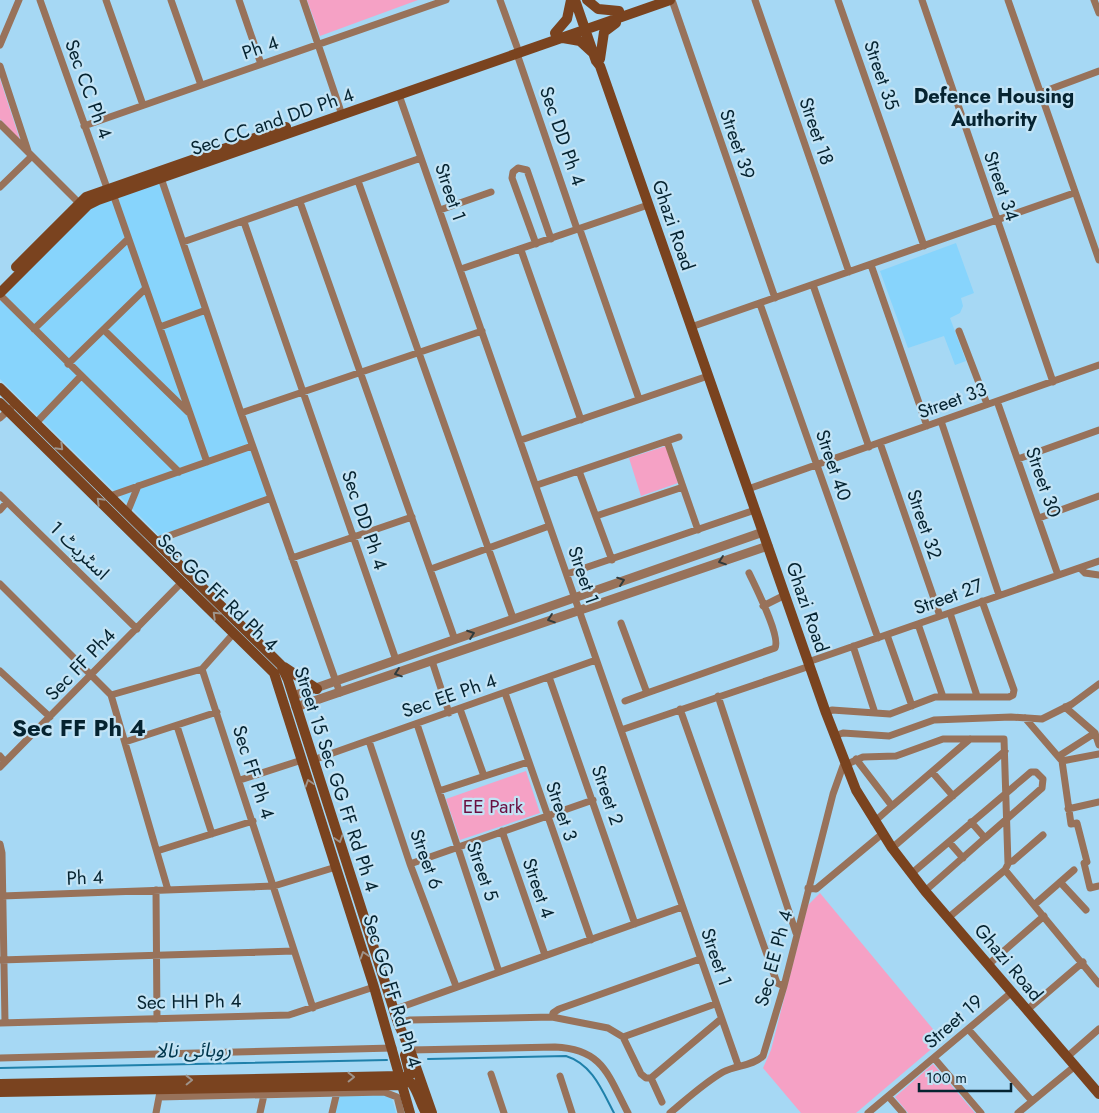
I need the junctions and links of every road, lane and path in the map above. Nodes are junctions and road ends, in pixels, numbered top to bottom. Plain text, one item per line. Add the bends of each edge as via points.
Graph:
1 (19, 0) edge
2 (40, 0) edge
3 (106, 0) edge
4 (171, 0) edge
5 (239, 0) edge
6 (303, 0) edge
7 (446, 0) edge
8 (500, 0) edge
9 (571, 0) edge
10 (575, 0) edge
11 (580, 0) edge
12 (587, 0) edge
13 (650, 0) edge
14 (671, 0) edge
15 (755, 0) edge
16 (838, 0) edge
17 (922, 0) edge
18 (1008, 0) edge
19 (1094, 0) edge
20 (435, 2) edge
21 (1099, 13) edge
22 (621, 14) junction
23 (586, 25) junction
24 (558, 35) junction
25 (0, 45) edge
26 (317, 45) junction
27 (517, 50) junction
28 (598, 60) junction
29 (261, 64) junction
30 (0, 66) edge
31 (1099, 71) edge
32 (200, 85) junction
33 (1040, 93) junction
34 (399, 95) junction
35 (143, 105) junction
36 (340, 109) junction
37 (0, 124) edge
38 (84, 126) junction
39 (31, 155) junction
40 (421, 158) junction
41 (161, 178) junction
42 (358, 181) junction
43 (0, 187) edge
44 (110, 191) junction
45 (491, 192) dead end
46 (1074, 193) junction
47 (300, 202) junction
48 (79, 203) junction
49 (648, 205) junction
50 (440, 210) junction
51 (997, 220) junction
52 (244, 222) junction
53 (579, 229) junction
54 (128, 239) junction
55 (551, 239) junction
56 (184, 242) junction
57 (536, 244) junction
58 (924, 246) junction
59 (521, 250) junction
60 (1099, 260) edge
61 (871, 266) junction
62 (460, 269) junction
63 (849, 272) junction
64 (0, 284) edge
65 (813, 285) junction
66 (145, 289) junction
67 (0, 294) edge
68 (775, 298) junction
69 (760, 304) junction
70 (206, 310) junction
71 (160, 327) junction
72 (691, 328) junction
73 (34, 329) junction
74 (104, 330) junction
75 (482, 331) junction
76 (959, 331) dead end
77 (420, 351) junction
78 (68, 364) junction
79 (1099, 366) edge
80 (360, 371) junction
81 (80, 376) junction
82 (708, 376) junction
83 (1053, 382) junction
84 (0, 388) edge
85 (302, 391) junction
86 (639, 399) junction
87 (997, 401) junction
88 (0, 403) edge
89 (987, 404) junction
90 (12, 407) junction
91 (188, 412) junction
92 (241, 413) junction
93 (0, 418) edge
94 (581, 420) junction
95 (940, 421) junction
96 (36, 423) junction
97 (927, 426) junction
98 (1099, 430) edge
99 (680, 437) dead end
100 (521, 440) junction
101 (667, 442) junction
102 (880, 444) junction
103 (252, 446) junction
104 (869, 447) junction
105 (1018, 459) junction
106 (207, 462) junction
107 (816, 464) junction
108 (579, 471) junction
109 (179, 472) junction
110 (537, 485) junction
111 (138, 486) junction
112 (683, 487) junction
113 (748, 489) junction
114 (0, 495) edge
115 (110, 496) junction
116 (1099, 496) edge
117 (271, 498) junction
118 (8, 502) junction
119 (0, 510) edge
120 (755, 510) junction
121 (596, 516) junction
122 (412, 517) junction
123 (127, 518) junction
124 (1039, 518) junction
125 (549, 526) junction
126 (698, 530) junction
127 (763, 532) junction
128 (354, 537) junction
129 (155, 540) junction
130 (768, 546) junction
131 (487, 549) junction
132 (292, 558) junction
133 (612, 560) junction
134 (1099, 562) edge
135 (1080, 568) junction
136 (431, 570) junction
137 (749, 573) dead end
138 (567, 574) junction
139 (1058, 575) junction
140 (1099, 575) edge
141 (182, 582) junction
142 (0, 584) edge
143 (785, 595) junction
144 (999, 596) junction
145 (575, 597) junction
146 (982, 601) junction
147 (764, 606) junction
148 (579, 610) junction
149 (950, 612) junction
150 (940, 616) junction
151 (513, 618) junction
152 (621, 623) dead end
153 (918, 624) junction
154 (137, 629) junction
155 (234, 633) junction
156 (886, 635) junction
157 (878, 638) junction
158 (455, 640) junction
159 (853, 646) junction
160 (396, 660) junction
161 (596, 660) junction
162 (432, 661) junction
163 (809, 664) junction
164 (281, 665) junction
165 (202, 669) junction
166 (0, 671) edge
167 (92, 674) junction
168 (549, 677) junction
169 (336, 683) junction
170 (1099, 684) edge
171 (316, 689) junction
172 (340, 693) junction
173 (505, 693) junction
174 (647, 693) junction
175 (111, 695) junction
176 (293, 696) junction
177 (718, 696) junction
178 (977, 696) junction
179 (943, 697) junction
180 (625, 701) dead end
181 (912, 706) junction
182 (1065, 707) junction
183 (296, 708) junction
184 (460, 709) junction
185 (680, 709) junction
186 (218, 712) junction
187 (449, 713) junction
188 (826, 713) junction
189 (875, 713) junction
190 (50, 718) junction
191 (1025, 718) junction
192 (417, 724) junction
193 (1099, 725) edge
194 (177, 726) junction
195 (621, 730) junction
196 (1092, 730) junction
197 (834, 736) junction
198 (970, 739) junction
199 (369, 741) junction
200 (125, 742) junction
201 (1099, 745) edge
202 (1005, 752) junction
203 (1099, 754) edge
204 (856, 759) junction
205 (1061, 759) junction
206 (302, 760) junction
207 (313, 760) junction
208 (2, 762) edge
209 (528, 762) junction
210 (846, 764) junction
211 (932, 772) junction
212 (484, 776) junction
213 (240, 780) junction
214 (439, 791) junction
215 (1006, 792) junction
216 (953, 796) junction
217 (593, 800) junction
218 (1099, 802) edge
219 (892, 806) junction
220 (1068, 809) junction
221 (546, 816) junction
222 (1007, 819) junction
223 (253, 821) junction
224 (874, 822) junction
225 (971, 822) junction
226 (502, 832) junction
227 (212, 834) junction
228 (882, 834) junction
229 (1043, 835) dead end
230 (985, 838) junction
231 (949, 842) junction
232 (1, 845) edge
233 (457, 847) junction
234 (892, 848) junction
235 (157, 851) junction
236 (963, 858) junction
237 (1008, 862) junction
238 (410, 864) junction
239 (336, 867) junction
240 (1005, 870) junction
241 (1074, 870) dead end
242 (911, 874) junction
243 (1060, 882) junction
244 (274, 886) junction
245 (1099, 886) edge
246 (808, 888) junction
247 (156, 890) junction
248 (168, 890) junction
249 (925, 891) junction
250 (2, 896) junction
251 (1034, 905) junction
252 (682, 907) junction
253 (1086, 910) dead end
254 (1044, 916) junction
255 (948, 918) junction
256 (635, 924) junction
257 (797, 934) junction
258 (590, 940) junction
259 (294, 951) junction
260 (157, 955) junction
261 (545, 955) junction
262 (700, 959) junction
263 (2, 960) edge
264 (1083, 962) junction
265 (989, 964) junction
266 (499, 972) junction
267 (1099, 984) edge
268 (456, 986) junction
269 (784, 986) junction
270 (374, 987) junction
271 (1012, 992) junction
272 (715, 1004) junction
273 (313, 1008) junction
274 (393, 1010) junction
275 (1026, 1010) junction
276 (552, 1017) junction
277 (157, 1018) junction
278 (721, 1019) junction
279 (2, 1022) edge
280 (398, 1023) junction
281 (968, 1029) junction
282 (1099, 1029) edge
283 (402, 1034) junction
284 (623, 1037) junction
285 (393, 1048) junction
286 (410, 1050) junction
287 (1067, 1056) junction
288 (0, 1058) edge
289 (934, 1058) junction
290 (738, 1065) junction
291 (1075, 1066) junction
292 (491, 1074) dead end
293 (560, 1076) dead end
294 (651, 1078) junction
295 (404, 1080) junction
296 (0, 1084) edge
297 (0, 1092) edge
298 (245, 1092) junction
299 (336, 1092) junction
300 (160, 1093) junction
301 (1099, 1094) edge
302 (264, 1095) junction
303 (888, 1096) junction
304 (1032, 1101) junction
305 (662, 1102) dead end
306 (156, 1113) edge
307 (260, 1113) edge
308 (332, 1113) edge
309 (401, 1113) edge
310 (410, 1113) edge
311 (426, 1113) edge
312 (432, 1113) edge
313 (504, 1113) edge
314 (572, 1113) edge
315 (628, 1113) edge
316 (670, 1113) edge
317 (868, 1113) edge
318 (903, 1113) edge
319 (981, 1113) edge
320 (1018, 1113) edge

1 - 25 street
2 - 38 street, Sec CC Ph 4
3 - 35 street
4 - 32 street
5 - 29 street
6 - 26 street
7 - 20 street, Ph 4
8 - 27 street, Sec DD Ph 4
9 - 24 main road via 567,20
10 - 23 main road, Ghazi Road
11 - 23 main road, Ghazi Road
12 - 22 main road via 598,9
13 - 22 main road
14 - 22 main road
14 - 68 street, Street 39
15 - 63 street, Street 18
16 - 58 street, Street 35
17 - 51 street, Street 34
18 - 33 street
19 - 21 street
20 - 26 street, Ph 4
22 - 23 main road, Sec CC and DD Ph 4
22 - 28 main road via 621,21 604,32
23 - 24 main road, Sec CC and DD Ph 4
23 - 28 main road, Ghazi Road
24 - 27 main road, Sec CC and DD Ph 4
24 - 28 main road via 580,41
26 - 29 street, Ph 4
26 - 36 street
27 - 34 main road, Sec CC and DD Ph 4
27 - 36 main road, Sec CC and DD Ph 4
27 - 53 street, Sec DD Ph 4
28 - 49 main road, Ghazi Road
29 - 32 street, Ph 4
30 - 39 street
31 - 33 street
32 - 35 street, Ph 4
33 - 46 street
34 - 40 street, Street 1
34 - 41 main road, Sec CC and DD Ph 4
35 - 38 street, Ph 4
36 - 44 main road, Sec CC and DD Ph 4
37 - 39 street
38 - 44 street, Sec CC Ph 4
39 - 43 street
39 - 48 street
40 - 42 street
40 - 50 street, Street 1
41 - 44 main road, Sec CC and DD Ph 4
41 - 56 street
42 - 47 street
42 - 77 street
44 - 48 main road, Sec CC and DD Ph 4
44 - 54 street
44 - 67 main road, Sec CC and DD Ph 4 via 88,205
45 - 50 street
46 - 51 street
46 - 60 street
47 - 52 street
47 - 80 street
48 - 64 main road, Sec CC and DD Ph 4
49 - 53 street
49 - 72 main road, Ghazi Road
50 - 62 street, Street 1
51 - 58 street
51 - 83 street, Street 34
52 - 56 street
52 - 85 street, Sec DD Ph 4
53 - 55 street
53 - 86 street, Sec DD Ph 4
54 - 66 street
54 - 73 street
55 - 57 street
55 - 57 street via 527,170 518,168 512,178
56 - 70 street
57 - 59 street
58 - 61 street
59 - 62 street
59 - 94 street
61 - 63 street
61 - 97 street
62 - 75 street, Street 1
63 - 65 street
65 - 68 street
65 - 104 street
66 - 71 street
66 - 74 street
67 - 73 street
68 - 69 street
69 - 72 street
69 - 107 street, Street 40
70 - 71 street
70 - 92 street
71 - 91 street
72 - 82 main road, Ghazi Road
73 - 78 street
74 - 78 street
74 - 91 street
75 - 77 street
75 - 100 street, Street 1
76 - 89 street
77 - 80 street
77 - 131 street
78 - 81 street
79 - 83 street, Street 33
80 - 85 street
80 - 122 street
81 - 96 street
81 - 109 street
82 - 86 street
82 - 113 main road, Ghazi Road
83 - 87 street, Street 33
84 - 90 main road, Street 15 Sec GG FF Rd Ph 4
85 - 92 street
85 - 128 street, Sec DD Ph 4
86 - 94 street
87 - 89 street, Street 33
87 - 105 street, Street 30
88 - 90 main road, Sec GG FF Rd Ph 4
89 - 95 street, Street 33
90 - 93 street
90 - 96 main road, Street 15 Sec GG FF Rd Ph 4
123 -> 90 main road, Sec GG FF Rd Ph 4
91 - 106 street
92 - 103 street
94 - 100 street
95 - 97 street, Street 33
95 - 144 street
96 -> 115 main road, Street 15 Sec GG FF Rd Ph 4
97 - 102 street, Street 33
98 - 105 street
99 - 101 street
100 - 110 street, Street 1
101 - 108 street
101 - 112 street
102 - 104 street, Street 33
102 - 150 street, Street 32
103 - 106 street
103 - 117 street
104 - 107 street, Street 33
105 - 124 street, Street 30
106 - 109 street
107 - 113 street, Street 33
107 - 157 street, Street 40
108 - 110 street
108 - 121 street
109 - 111 street
110 - 125 street, Street 1
111 - 115 street
111 - 123 street
112 - 121 street
112 - 126 street
113 - 120 main road, Ghazi Road
114 - 118 street, اسٹریٹ 1
115 - 123 main road, Street 15 Sec GG FF Rd Ph 4
116 - 124 street
117 - 129 street
117 - 132 street
118 - 119 street
118 - 154 street, اسٹریٹ 1
120 - 126 street
120 - 127 main road, Ghazi Road
121 - 133 street
122 - 128 street
122 - 136 street
123 - 129 main road, Street 15 Sec GG FF Rd Ph 4
123 - 141 main road, Sec GG FF Rd Ph 4
124 - 139 street, Street 30
125 - 131 street
125 - 138 street, Street 1
126 - 133 street
127 - 130 main road, Ghazi Road
145 -> 127 street
128 - 132 street
128 - 160 street, Sec DD Ph 4
129 - 164 main road, Street 15 Sec GG FF Rd Ph 4
130 - 143 main road, Ghazi Road
130 -> 148 street
131 - 136 street
131 - 151 street
132 - 169 street
133 - 138 street
134 - 135 street, Street 27
135 - 139 street, Street 27
135 - 140 street via 1085,573
136 - 158 street
137 - 147 street
138 - 145 street, Street 1
139 - 144 street, Street 27
141 - 154 street, Sec FF Ph4
155 -> 141 main road, Sec GG FF Rd Ph 4
142 - 167 street
143 - 147 street
143 - 163 main road, Ghazi Road
144 - 146 street, Street 27
145 - 148 street, Street 1
145 - 151 street
146 - 149 street, Street 27
146 - 178 street via 1014,690 1009,697
147 - 174 street via 777,642 775,648
148 - 161 street, Street 1
148 -> 162 street
149 - 150 street, Street 27
149 - 178 street
150 - 153 street, Street 27
158 -> 151 street
152 - 174 street
153 - 156 street, Street 27
153 - 179 street
154 - 167 street, Sec FF Ph4
155 - 165 street
155 - 206 main road, Sec GG FF Rd Ph 4 via 274,673
156 - 157 street, Street 27
156 - 181 street
157 - 159 street, Street 27
158 - 160 street
159 - 163 street, Street 27
159 - 189 street
160 - 169 street
161 - 168 street, Sec EE Ph 4
161 - 195 street, Street 1
162 -> 172 street
162 - 187 street
163 - 177 street, Street 27
163 - 188 main road, Ghazi Road
164 - 171 main road
164 - 176 main road, Street 15 Sec GG FF Rd Ph 4
165 - 175 street
165 - 186 street, Sec FF Ph 4
166 - 190 street
167 - 175 street
167 - 190 street, Sec FF Ph4
168 - 173 street, Sec EE Ph 4
168 - 217 street, Street 2
169 - 171 street
169 - 172 street
170 - 182 street
171 - 176 street
172 - 183 street
173 - 184 street, Sec EE Ph 4
173 - 209 street, Street 3
174 - 180 street
175 - 200 street
176 - 183 main road, Street 15 Sec GG FF Rd Ph 4
177 - 185 street, Street 27
177 - 257 street
178 - 179 street
179 - 181 street
181 - 189 street via 890,714
182 - 191 street via 1042,719
182 - 196 street
183 - 207 main road, Street 15 Sec GG FF Rd Ph 4
184 - 187 street, Sec EE Ph 4
184 - 212 street
185 - 195 street, Street 27
185 - 269 street via 777,983
186 - 194 street
186 - 213 street, Sec FF Ph 4
187 - 192 street, Sec EE Ph 4
188 - 189 street via 832,710
188 - 197 main road, Ghazi Road
190 - 208 street, Sec FF Ph4
191 - 197 street via 934,720 889,736 843,733
191 - 205 street
192 - 199 street, Sec EE Ph 4
192 - 214 street, Street 5
193 - 196 street
194 - 200 street
194 - 227 street
195 - 252 street, Street 1
196 - 201 street
196 - 205 street
197 - 210 main road, Ghazi Road
198 - 202 street via 1004,740
198 - 204 street via 943,739 896,756
198 - 211 street
199 - 207 street, Sec EE Ph 4
199 - 238 street, Street 6
200 - 235 street
202 - 215 street
202 - 216 street
203 - 205 street
204 - 210 street
204 - 219 street
205 - 220 street
206 - 213 street
239 -> 206 main road, Sec GG FF Rd Ph 4
207 -> 274 main road, Street 15 Sec GG FF Rd Ph 4
209 - 212 street
209 - 221 street, Street 3
210 - 224 main road, Ghazi Road
210 - 246 street, Sec EE Ph 4 via 841,769 833,794
211 - 216 street
211 - 219 street
212 - 214 street
213 - 223 street, Sec FF Ph 4
214 - 233 street, Street 5
215 - 222 street
215 - 222 street via 1031,772 1036,772 1043,779 1042,788
215 - 225 street
216 - 234 street
217 - 221 street
217 - 256 street, Street 2
218 - 220 street
219 - 224 street
220 - 245 street via 1070,824 1078,823 1090,888
221 - 226 street
221 - 258 street, Street 3
222 - 230 street
222 - 237 street
223 - 227 street
223 - 244 street, Sec FF Ph 4
224 - 228 main road, Ghazi Road
225 - 230 street
225 - 231 street
226 - 233 street
226 - 261 street, Street 4
227 - 235 street
228 - 234 main road, Ghazi Road
228 - 246 street via 816,888
229 - 237 street
230 - 236 street
231 - 236 street
231 - 242 street
232 - 250 street
233 - 238 street
233 - 266 street, Street 5
234 - 242 main road, Ghazi Road
235 - 248 street
236 - 249 street
237 - 240 street
238 - 268 street, Street 6
239 - 244 street
270 -> 239 main road, Sec GG FF Rd Ph 4
240 - 251 street
240 - 255 street
241 - 243 street
242 - 249 main road, Ghazi Road
243 - 251 street
243 - 253 street
244 - 248 street, Ph 4
244 - 259 street, Sec FF Ph 4
246 - 257 street, Sec EE Ph 4
247 - 248 street, Ph 4
247 - 250 street, Ph 4
247 - 260 street
249 - 255 main road, Ghazi Road
250 - 263 street
251 - 254 street
252 - 256 street
252 - 262 street, Street 1
254 - 264 street
254 - 265 street
255 - 265 main road, Ghazi Road
256 - 258 street
257 - 269 street, Sec EE Ph 4
258 - 261 street
259 - 260 street
259 - 273 street, Sec FF Ph 4
260 - 263 street
260 - 277 street
261 - 266 street
262 - 272 street, Street 1
262 - 276 street via 559,1009
263 - 279 street
264 - 267 street
264 - 275 street
265 - 271 main road, Ghazi Road
266 - 268 street
268 - 274 street
269 - 290 street, Sec EE Ph 4 via 762,1056 755,1062
270 - 273 street, Sec HH Ph 4
270 - 285 main road, Sec GG FF Rd Ph 4
271 - 275 main road, Ghazi Road
271 - 281 street, Street 19
272 - 278 street, Street 1
272 - 284 street
273 - 277 street, Sec HH Ph 4 via 289,1015
274 - 280 main road, Street 15 Sec GG FF Rd Ph 4
275 - 287 main road, Ghazi Road
276 - 280 street via 410,1020
276 - 284 street via 608,1028
277 - 279 street, Sec HH Ph 4
278 - 290 street, Street 1
278 - 294 street
280 - 283 main road, Street 15 Sec GG FF Rd Ph 4
281 - 289 street, Street 19
281 - 304 street
282 - 287 street
283 - 286 main road, Street 15 Sec GG FF Rd Ph 4
283 - 295 main road via 410,1071
284 - 294 street via 641,1074
285 - 288 street
285 - 295 main road, Sec GG FF Rd Ph 4
286 - 312 main road, Street 15 Sec GG FF Rd Ph 4
286 - 315 street via 546,1047 578,1050 600,1064
287 - 291 main road, Ghazi Road
289 - 303 street, Street 19
289 - 319 street
290 - 316 street, Sec EE Ph 4 via 706,1083
291 - 301 main road, Ghazi Road
291 - 304 street
292 - 313 street
293 - 314 street
294 - 305 street
296 -> 295 main road
295 - 298 main road
295 - 310 main road
295 - 311 main road via 416,1089
297 - 300 main road
298 - 300 main road
298 - 302 street
299 - 302 street
299 - 308 street
299 - 309 street via 392,1093 397,1097
300 - 306 street
302 - 307 street
303 - 317 street, Street 19
303 - 318 street
304 - 320 street

